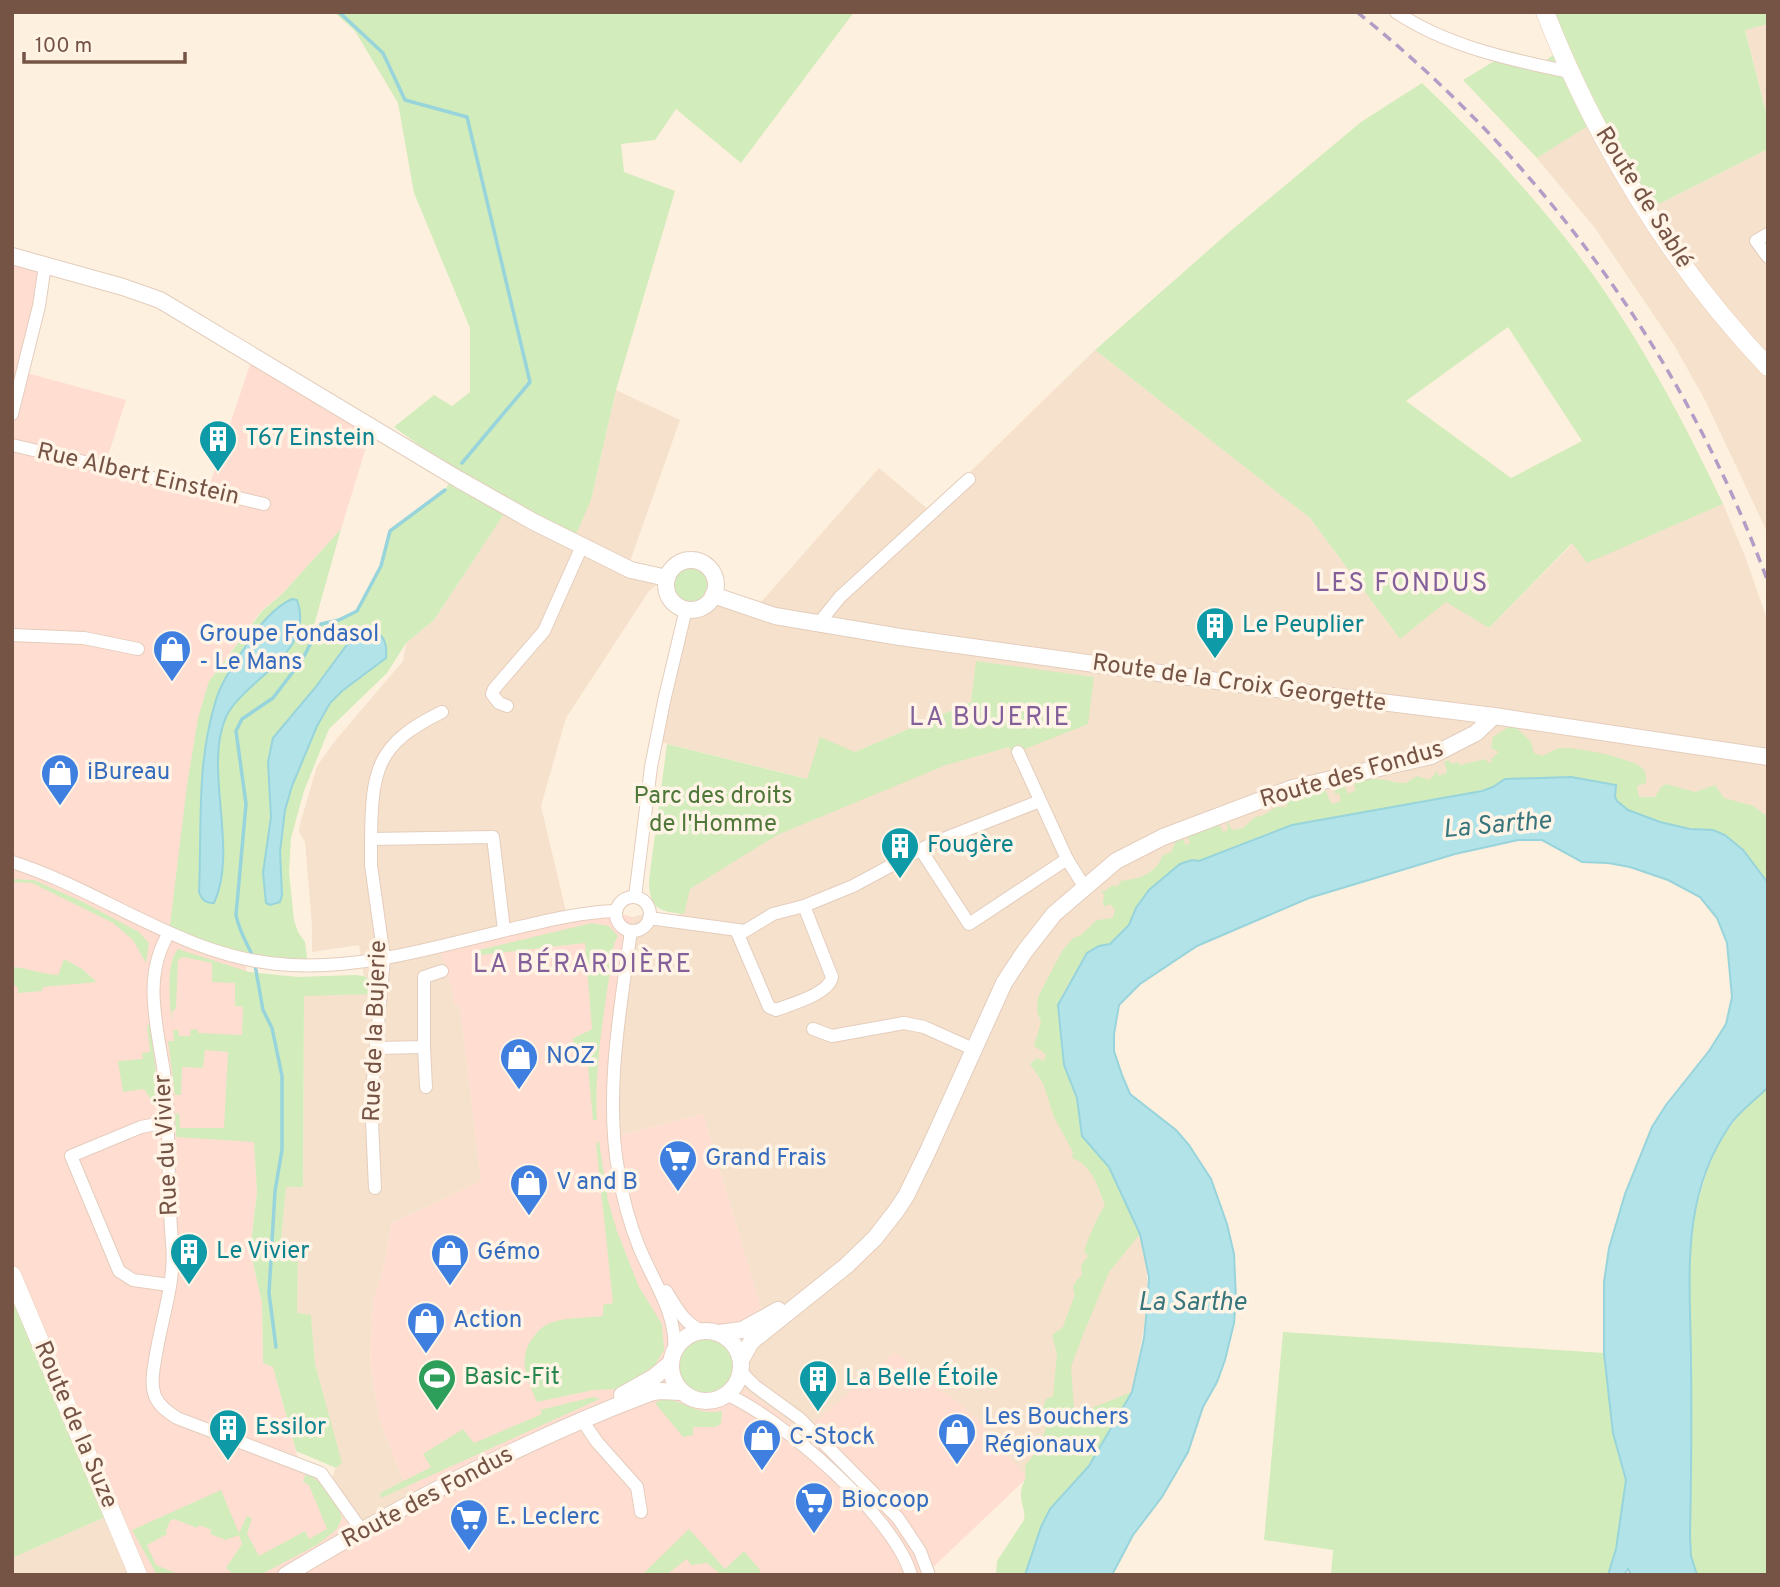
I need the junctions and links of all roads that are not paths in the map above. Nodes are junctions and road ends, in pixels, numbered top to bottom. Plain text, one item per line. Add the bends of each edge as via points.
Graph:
1 (1396, 12) edge
2 (1545, 12) edge
3 (1570, 72) junction
4 (1768, 234) edge
5 (12, 256) edge
6 (1768, 257) edge
7 (45, 265) junction
8 (1768, 367) edge
9 (12, 414) edge
10 (12, 445) edge
11 (969, 478) dead end
12 (264, 504) dead end
13 (582, 546) junction
14 (667, 578) junction
15 (713, 595) junction
16 (686, 609) junction
17 (819, 623) junction
18 (12, 635) edge
19 (138, 649) dead end
20 (507, 706) dead end
21 (442, 712) dead end
22 (1494, 716) junction
23 (1018, 752) dead end
24 (1768, 757) edge
25 (1040, 801) junction
26 (371, 839) junction
27 (921, 850) junction
28 (1067, 859) junction
29 (12, 862) edge
30 (1086, 888) junction
31 (635, 897) junction
32 (804, 906) junction
33 (616, 911) junction
34 (649, 918) junction
35 (504, 930) junction
36 (631, 931) junction
37 (737, 932) junction
38 (169, 933) junction
39 (384, 958) junction
40 (442, 971) dead end
41 (813, 1029) dead end
42 (424, 1047) junction
43 (376, 1048) junction
44 (973, 1049) junction
45 (426, 1087) dead end
46 (167, 1122) junction
47 (375, 1188) dead end
48 (644, 1259) junction
49 (12, 1275) edge
50 (169, 1284) junction
51 (817, 1289) junction
52 (711, 1332) junction
53 (673, 1357) junction
54 (741, 1366) junction
55 (681, 1392) junction
56 (728, 1395) junction
57 (582, 1420) junction
58 (565, 1427) junction
59 (641, 1512) dead end
60 (896, 1523) dead end
61 (362, 1531) junction
62 (138, 1572) edge
63 (288, 1573) edge
64 (911, 1575) edge
65 (922, 1575) edge
66 (929, 1575) edge

1 - 3 street via 1449,39
2 - 3 main road, Route de Sablé
3 - 8 main road, Route de Sablé via 1603,138 1674,251
4 - 6 street via 1756,241
5 - 7 street
7 - 9 street
7 - 13 street via 160,300 458,479
10 - 12 street, Rue Albert Einstein
11 - 17 street via 840,597
13 - 14 street via 631,570
13 - 20 street via 544,631 494,689 495,699
14 - 15 street via 677,564 699,561 712,571
14 - 16 street via 668,594
15 - 16 street via 702,607
15 - 17 street, Route de la Croix Georgette via 775,616
16 - 31 street via 651,767
17 - 22 street, Route de la Croix Georgette via 1049,659
18 - 19 street via 84,638
21 - 26 street, Rue de la Bujerie via 393,742 379,765 372,797
22 - 24 street, Route de la Croix Georgette
22 - 30 street, Route des Fondus via 1476,733 1431,756 1293,788 1198,822 1116,861
23 - 25 street
25 - 27 street
25 - 28 street
26 - 35 street via 493,837
26 - 39 street, Rue de la Bujerie
27 - 28 street via 968,924
27 - 32 street
28 - 30 street
29 - 38 street
30 - 44 street, Route des Fondus via 1054,914 1025,951 1004,983
31 - 33 street via 621,902
31 - 34 street via 645,902
32 - 37 street via 773,914
32 - 37 street via 831,982 820,992 776,1010 769,1007
33 - 35 street
33 - 36 street via 620,926
34 - 36 street via 644,928
34 - 37 street
35 - 39 street
36 - 48 street via 612,1130 626,1208
38 - 39 street via 264,962 300,965
38 - 46 street, Rue du Vivier via 161,945 153,989
39 - 43 street, Rue de la Bujerie
40 - 42 street via 424,978
41 - 44 street via 832,1036 904,1023
42 - 43 street
42 - 45 street
43 - 47 street, Rue de la Bujerie
44 - 51 street, Route des Fondus via 906,1196 861,1252
46 - 50 street, Rue du Vivier via 174,1256
46 - 50 street via 141,1127 71,1156 119,1271 133,1280
48 - 52 street via 681,1315 693,1327
48 - 53 street via 672,1320 676,1338
49 - 62 main road, Route de la Suze
50 - 61 street, Rue du Vivier via 153,1380 157,1401 177,1418 321,1473
51 - 52 street, Route des Fondus via 742,1330
51 - 54 street, Route des Fondus via 751,1342
52 - 53 street via 685,1338
52 - 54 street via 733,1343
53 - 55 street via 674,1381
53 - 58 street, Route des Fondus via 640,1386
54 - 56 street via 737,1385
54 - 66 street via 755,1386 799,1418 898,1518 920,1551
55 - 56 street via 704,1402
55 - 57 street, Route des Fondus via 650,1393
56 - 64 street via 778,1424 821,1461 886,1530
57 - 58 street, Route des Fondus
57 - 59 street via 637,1487
58 - 61 street, Route des Fondus
60 - 65 street
61 - 63 street, Route des Fondus

